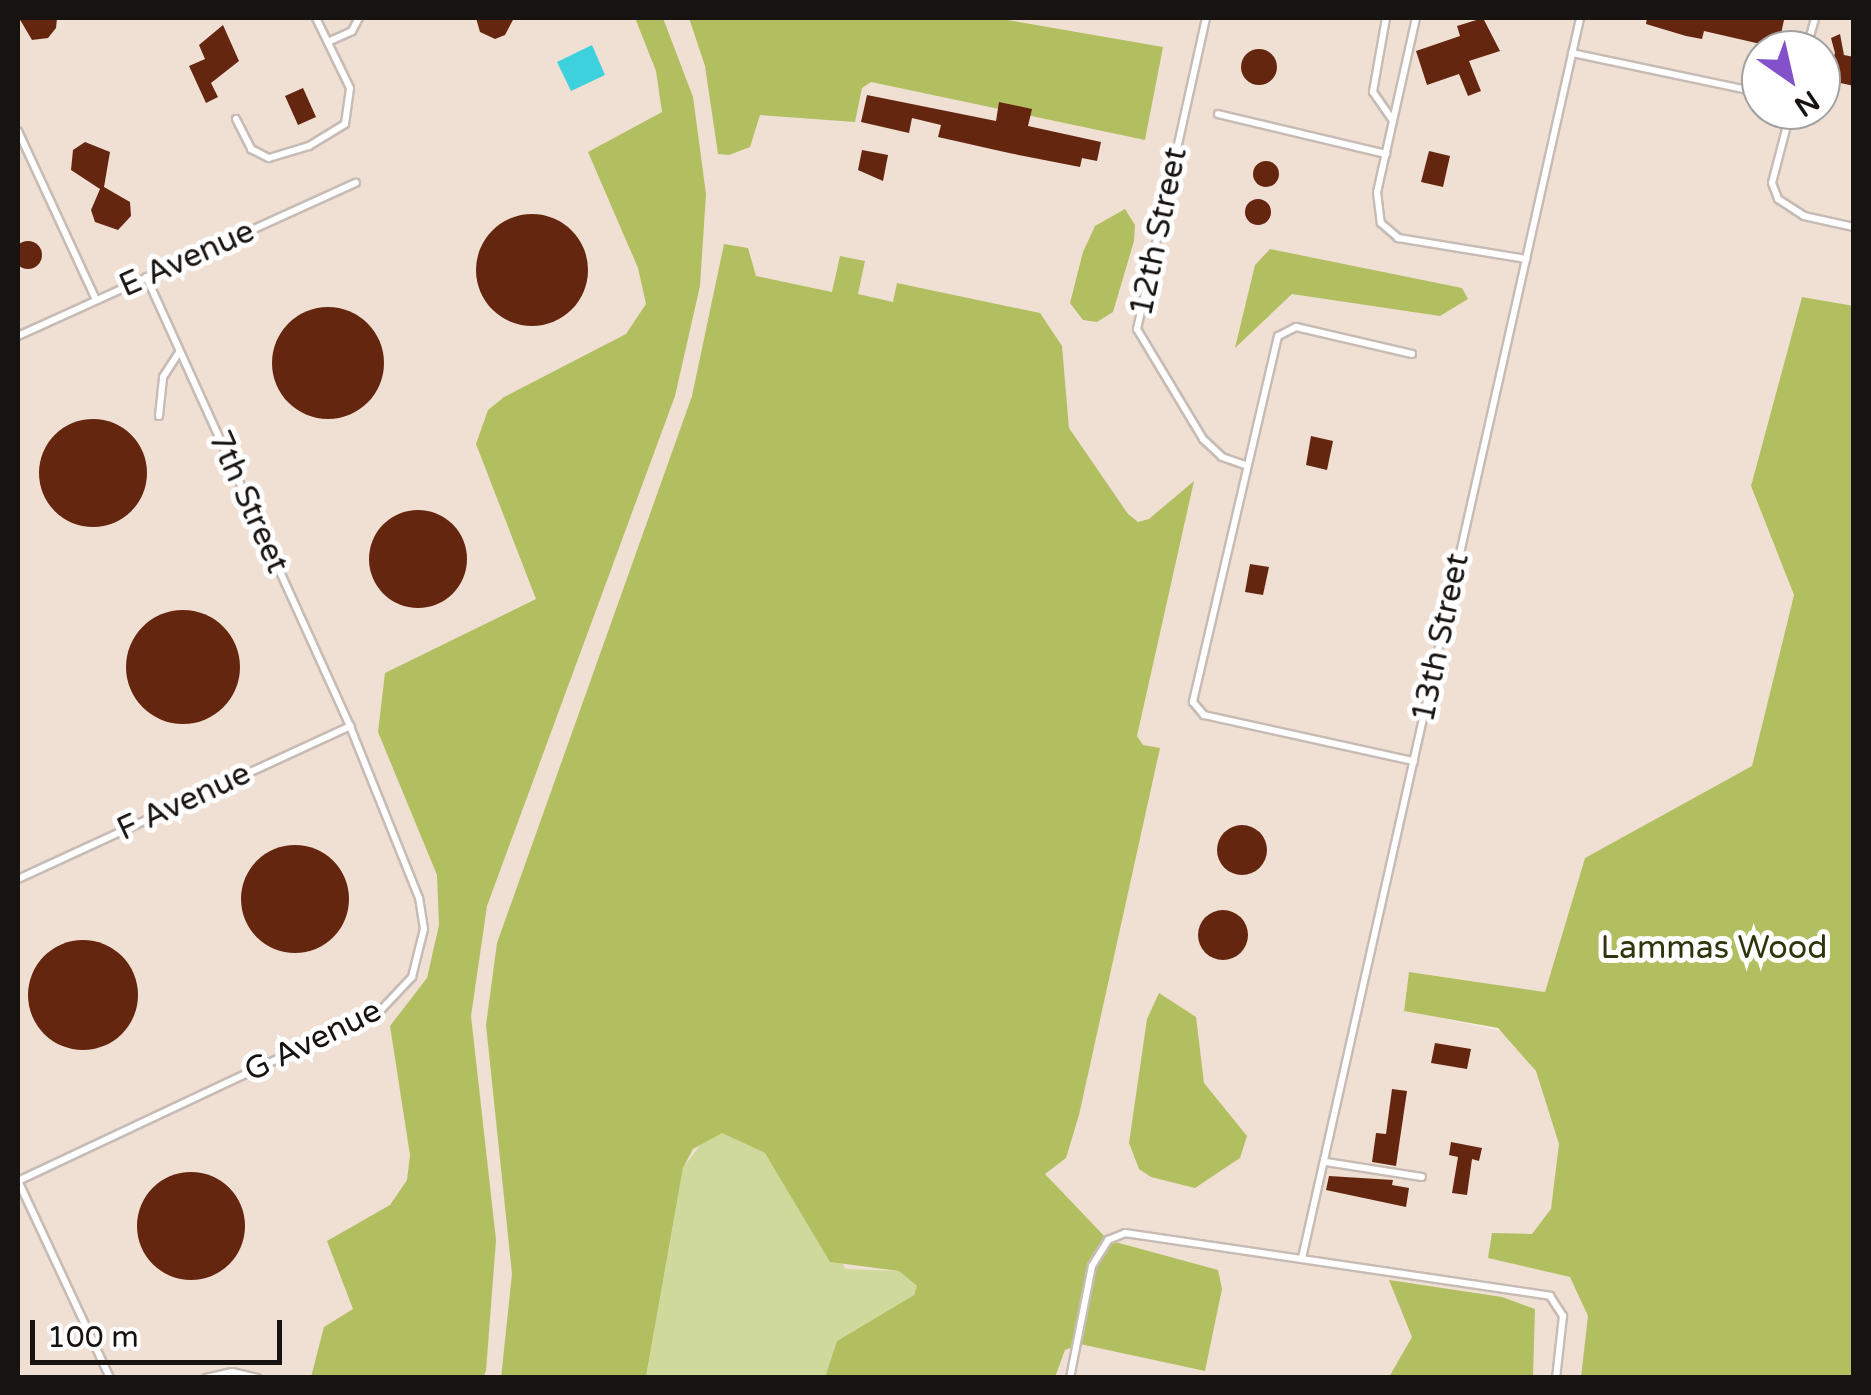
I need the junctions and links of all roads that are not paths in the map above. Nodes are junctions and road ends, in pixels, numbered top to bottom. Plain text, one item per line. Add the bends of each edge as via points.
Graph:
1 (316, 18) edge
2 (359, 18) edge
3 (1206, 18) edge
4 (1386, 18) edge
5 (1416, 18) edge
6 (1580, 18) edge
7 (330, 41) junction
8 (1572, 54) junction
9 (1741, 90) edge
10 (1218, 114) dead end
11 (236, 119) dead end
12 (1393, 121) junction
13 (18, 130) edge
14 (1786, 130) edge
15 (1386, 154) junction
16 (356, 183) dead end
17 (1854, 227) edge
18 (1526, 259) junction
19 (146, 277) junction
20 (96, 300) junction
21 (18, 336) edge
22 (179, 351) junction
23 (1412, 354) dead end
24 (160, 416) dead end
25 (1245, 466) junction
26 (350, 726) junction
27 (1414, 761) junction
28 (18, 880) edge
29 (1326, 1162) junction
30 (1422, 1176) dead end
31 (18, 1181) edge
32 (1302, 1258) junction
33 (110, 1378) edge
34 (206, 1378) edge
35 (257, 1378) edge
36 (1070, 1378) edge
37 (1556, 1378) edge

1 - 7 lane
2 - 7 lane via 352,31
3 - 25 lane, 12th Street via 1137,329 1203,439
4 - 12 lane via 1373,92
5 - 12 lane
6 - 8 lane, 13th Street
7 - 11 lane via 352,95 340,130 269,158 250,148
8 - 9 lane
8 - 18 lane, 13th Street
10 - 15 lane
12 - 15 lane
13 - 20 lane
14 - 17 lane via 1772,184 1778,199 1804,216
15 - 18 lane via 1377,202 1392,235
16 - 19 lane, E Avenue
18 - 27 lane, 13th Street
19 - 20 lane, E Avenue
19 - 22 lane, 7th Street
20 - 21 lane, E Avenue
22 - 24 lane via 164,377
22 - 26 lane, 7th Street
23 - 25 lane via 1284,330
25 - 27 lane via 1193,702 1204,715
26 - 28 lane, F Avenue
26 - 31 lane, G Avenue via 423,910 421,954 406,987 368,1017
27 - 29 lane, 13th Street
29 - 30 lane
29 - 32 lane, 13th Street
31 - 33 lane
32 - 36 lane via 1115,1236 1092,1266
32 - 37 lane via 1550,1296 1563,1316
34 - 35 lane via 232,1372

